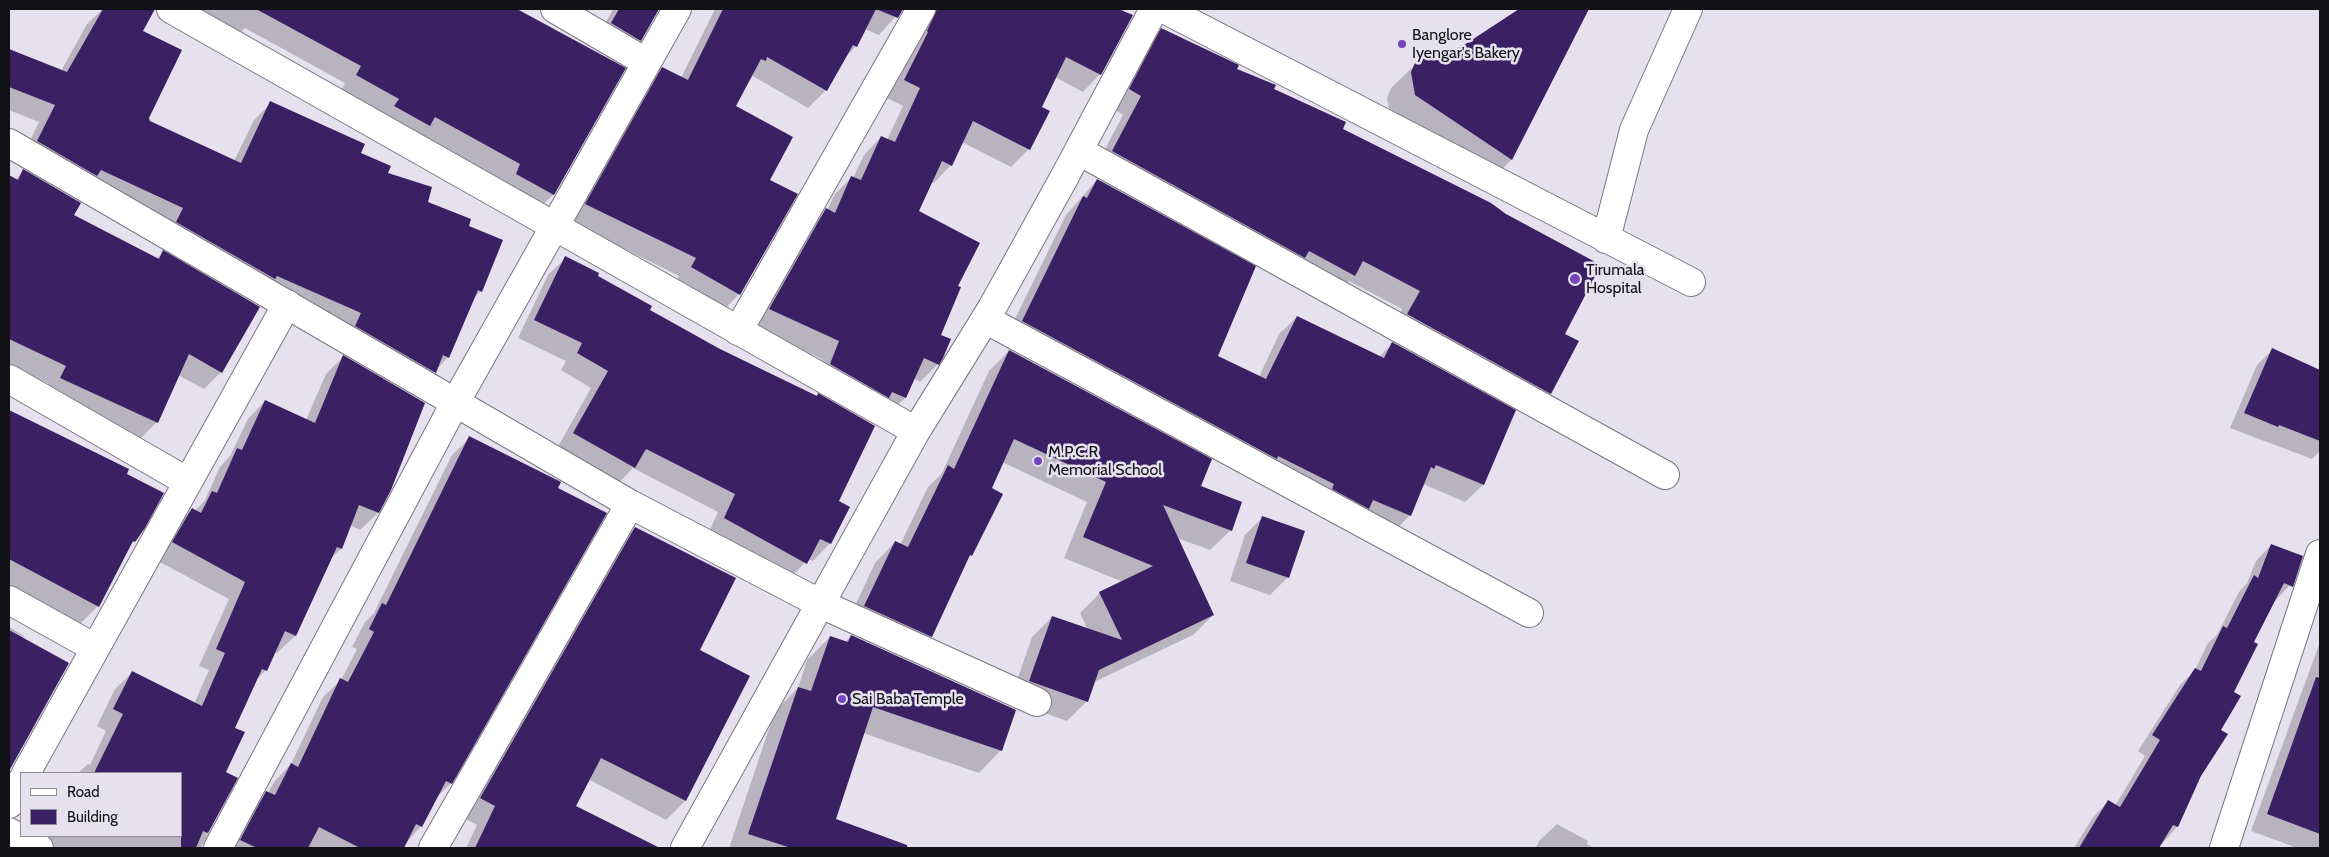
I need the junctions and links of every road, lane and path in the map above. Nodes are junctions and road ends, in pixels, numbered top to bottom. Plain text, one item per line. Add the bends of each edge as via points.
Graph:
1 (171, 9) edge
2 (555, 9) edge
3 (677, 9) edge
4 (921, 9) edge
5 (1154, 9) edge
6 (1164, 9) edge
7 (1688, 9) edge
8 (646, 62) junction
9 (9, 143) edge
10 (1079, 151) junction
11 (554, 226) junction
12 (1606, 239) junction
13 (1691, 282) dead end
14 (287, 304) junction
15 (985, 319) junction
16 (738, 331) junction
17 (9, 379) edge
18 (455, 403) junction
19 (916, 431) junction
20 (1665, 475) dead end
21 (188, 482) junction
22 (630, 504) junction
23 (2320, 554) edge
24 (9, 600) edge
25 (821, 604) junction
26 (1529, 613) dead end
27 (95, 648) junction
28 (1037, 702) dead end
29 (27, 772) edge
30 (20, 784) edge
31 (9, 804) edge
32 (9, 832) edge
33 (39, 848) edge
34 (218, 848) edge
35 (433, 848) edge
36 (685, 848) edge
37 (2224, 848) edge

1 - 11 street
2 - 8 street
3 - 8 street
4 - 16 street
5 - 10 street
6 - 12 street
7 - 12 street via 1634,130
8 - 11 street
9 - 14 street
10 - 15 street
10 - 20 street
11 - 16 street
11 - 18 street
12 - 13 street
14 - 18 street
14 - 21 street
15 - 19 street
15 - 26 street
16 - 19 street
17 - 21 street
18 - 22 street
18 - 34 street
19 - 25 street
21 - 27 street
22 - 25 street
22 - 35 street
23 - 37 street
24 - 27 street
25 - 28 street
25 - 36 street
27 - 29 street
30 - 31 street
32 - 33 street

